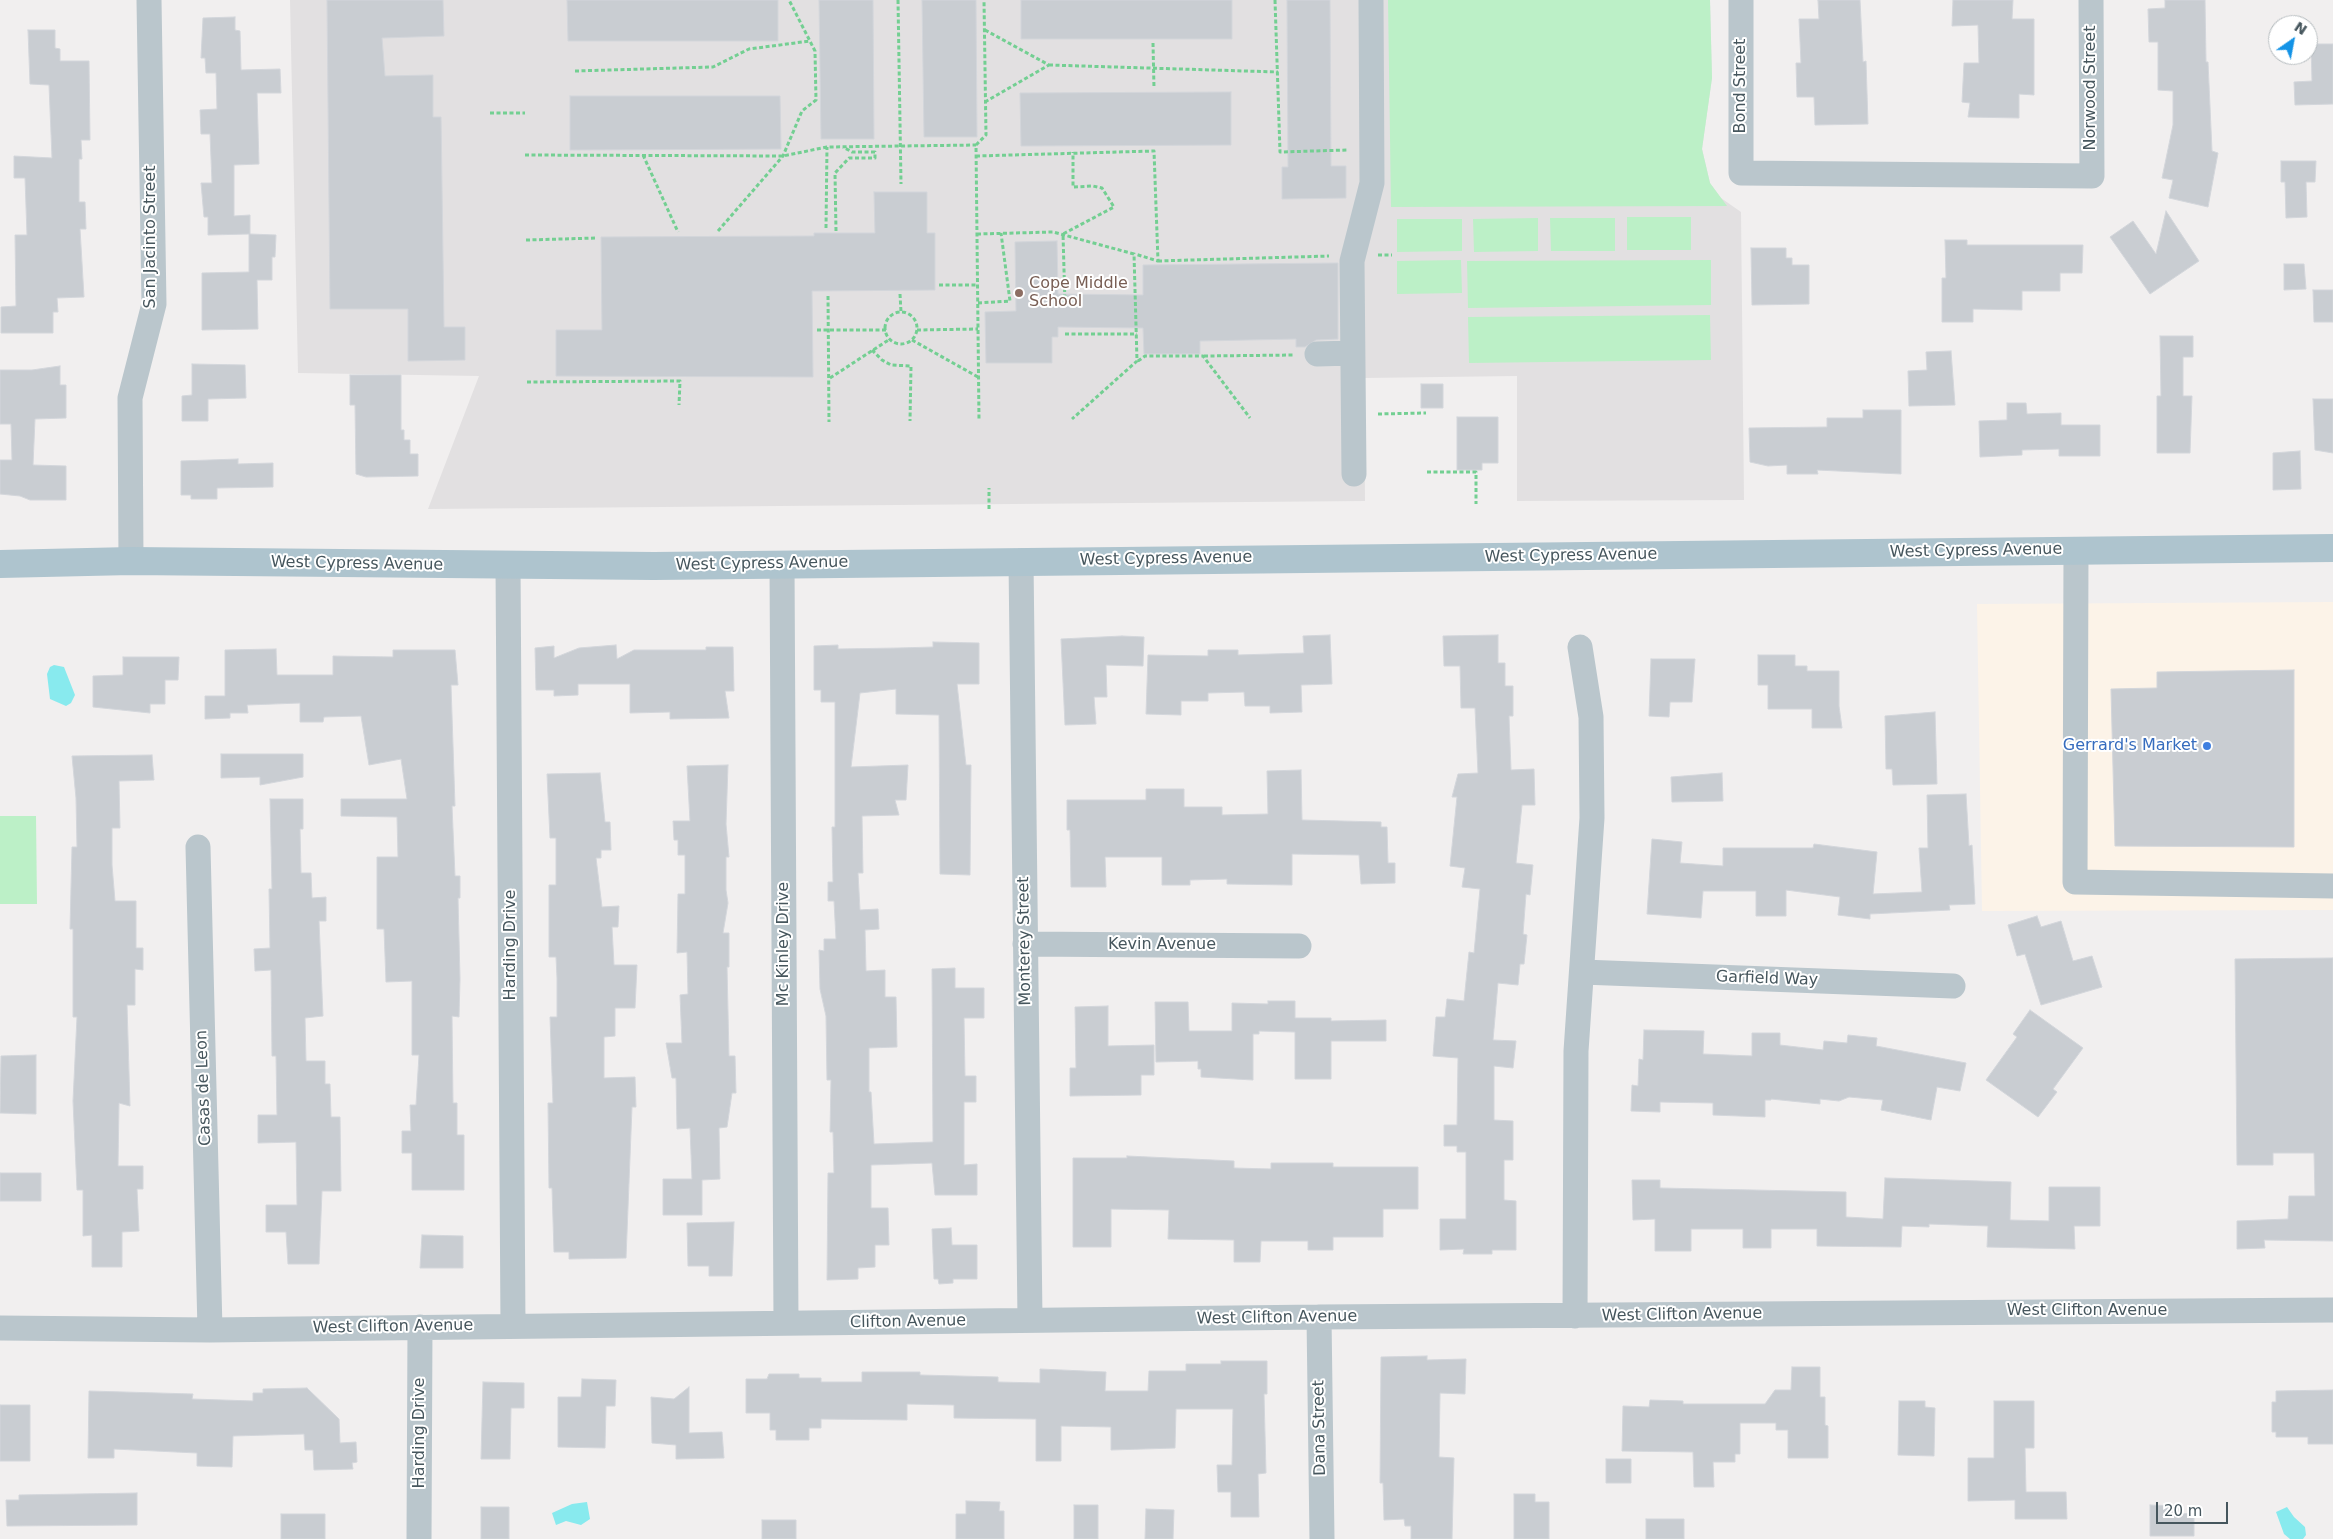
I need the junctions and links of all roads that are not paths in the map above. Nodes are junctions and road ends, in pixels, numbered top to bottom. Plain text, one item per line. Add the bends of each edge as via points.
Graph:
1 (149, 0) edge
2 (1371, 0) edge
3 (1741, 0) edge
4 (2091, 0) edge
5 (2092, 176) joint
6 (1352, 353) junction
7 (1317, 354) road end
8 (1354, 474) dead end
9 (2333, 548) edge
10 (2076, 550) junction
11 (131, 561) junction
12 (1021, 561) junction
13 (0, 564) edge
14 (782, 564) junction
15 (508, 565) junction
16 (1580, 647) dead end
17 (198, 847) dead end
18 (2333, 886) edge
19 (1025, 944) junction
20 (1299, 946) dead end
21 (1582, 972) junction
22 (1952, 986) dead end
23 (2333, 1310) edge
24 (1574, 1316) junction
25 (1318, 1317) junction
26 (1030, 1320) junction
27 (786, 1323) junction
28 (513, 1326) junction
29 (420, 1327) junction
30 (0, 1328) edge
31 (210, 1330) junction
32 (420, 1539) edge
33 (1322, 1539) edge

1 - 11 street, San Jacinto Street via 154,304 130,398
2 - 6 street via 1372,183
3 - 5 street, Bond Street via 1741,173
4 - 5 street, Norwood Street
6 - 7 street
6 - 8 street
9 - 10 main road, West Cypress Avenue
10 - 12 main road, West Cypress Avenue
10 - 18 street via 2075,882
11 - 13 main road, West Cypress Avenue
11 - 15 main road, West Cypress Avenue
12 - 14 main road, West Cypress Avenue
12 - 19 street, Monterey Street
14 - 15 main road, West Cypress Avenue
14 - 27 street, Mc Kinley Drive
15 - 28 street, Harding Drive
16 - 21 street via 1591,718 1592,782
17 - 31 street, Casas de Leon
19 - 20 street, Kevin Avenue
19 - 26 street, Monterey Street
21 - 22 street, Garfield Way
21 - 24 street via 1576,1051
23 - 24 street, West Clifton Avenue
24 - 25 street, West Clifton Avenue
25 - 26 street, West Clifton Avenue
25 - 33 street, Dana Street
26 - 27 street, Clifton Avenue
27 - 28 street, West Clifton Avenue
28 - 29 street, West Clifton Avenue
29 - 31 street, West Clifton Avenue
29 - 32 street, Harding Drive
30 - 31 street, West Clifton Avenue

